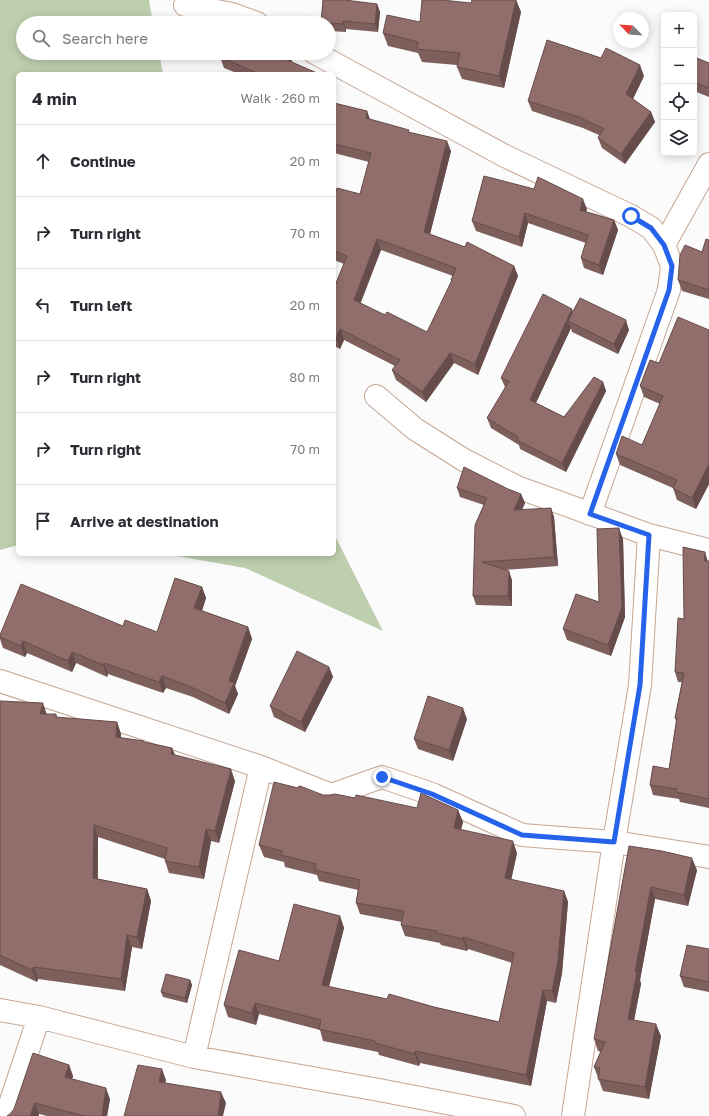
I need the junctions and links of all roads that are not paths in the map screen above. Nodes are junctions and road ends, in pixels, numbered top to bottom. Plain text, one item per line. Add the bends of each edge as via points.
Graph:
1 (185, 4) dead end
2 (238, 16) edge
3 (329, 60) edge
4 (709, 164) edge
5 (664, 245) junction
6 (376, 396) dead end
7 (590, 514) junction
8 (649, 535) junction
9 (709, 550) edge
10 (0, 681) edge
11 (261, 767) junction
12 (614, 842) junction
13 (709, 857) edge
14 (0, 1010) edge
15 (39, 1017) junction
16 (194, 1057) junction
17 (6, 1116) edge
18 (514, 1116) edge
19 (573, 1116) edge

1 - 2 street
3 - 5 street via 505,156 631,216 651,228
4 - 5 street
5 - 7 street via 672,266 669,290
6 - 7 street via 415,429 464,460 517,488
7 - 8 street
8 - 9 street
8 - 12 street via 640,685
10 - 11 street
11 - 12 street via 331,795 382,777 432,794 522,835
11 - 16 street
12 - 13 street
12 - 19 street
14 - 15 street
15 - 16 street
15 - 17 street
16 - 18 street

